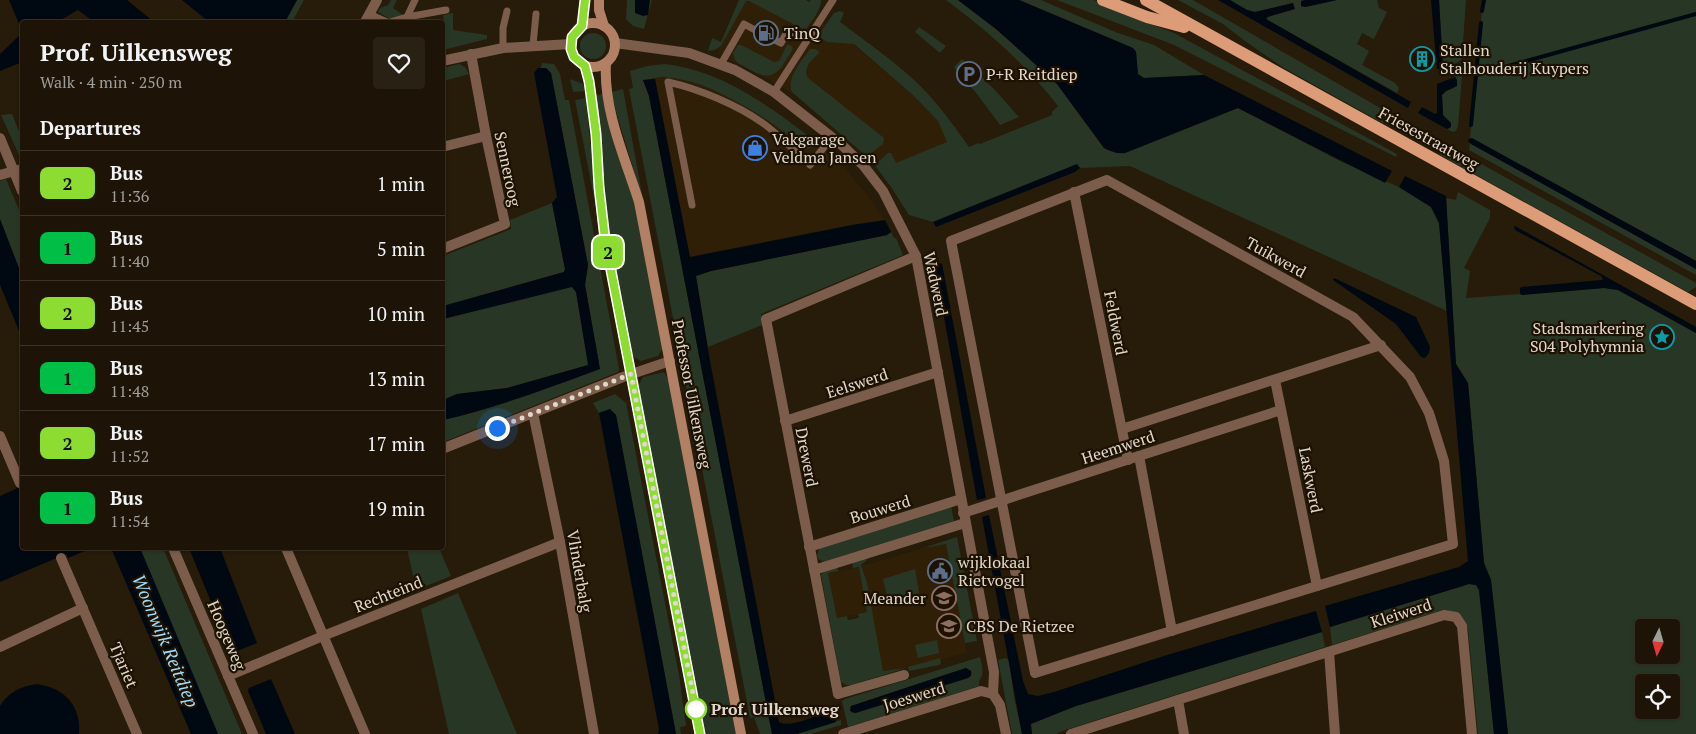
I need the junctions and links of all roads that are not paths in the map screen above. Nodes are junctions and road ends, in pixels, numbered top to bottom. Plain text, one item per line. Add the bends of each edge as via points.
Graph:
1 (377, 0) edge
2 (415, 0) edge
3 (586, 0) edge
4 (599, 0) edge
5 (833, 0) edge
6 (1103, 0) edge
7 (1146, 0) edge
8 (1154, 0) edge
9 (446, 10) dead end
10 (1164, 10) junction
11 (507, 11) dead end
12 (536, 14) dead end
13 (407, 17) junction
14 (367, 18) edge
15 (396, 20) edge
16 (582, 26) junction
17 (604, 26) junction
18 (755, 30) dead end
19 (1199, 31) junction
20 (775, 40) dead end
21 (807, 40) junction
22 (571, 44) junction
23 (615, 44) junction
24 (533, 45) junction
25 (504, 48) junction
26 (471, 54) junction
27 (445, 60) edge
28 (606, 63) junction
29 (721, 64) junction
30 (585, 66) junction
31 (774, 92) junction
32 (486, 136) junction
33 (832, 137) junction
34 (0, 138) edge
35 (445, 146) edge
36 (19, 170) edge
37 (0, 175) edge
38 (1074, 192) junction
39 (692, 205) dead end
40 (445, 248) edge
41 (916, 256) junction
42 (1696, 304) edge
43 (1381, 345) junction
44 (670, 361) junction
45 (938, 372) junction
46 (631, 374) junction
47 (1275, 380) junction
48 (1281, 410) junction
49 (533, 413) junction
50 (785, 422) junction
51 (1122, 429) junction
52 (0, 436) edge
53 (445, 448) edge
54 (1139, 456) junction
55 (1128, 460) junction
56 (20, 483) dead end
57 (961, 499) junction
58 (1001, 501) junction
59 (964, 518) junction
60 (560, 542) junction
61 (809, 547) junction
62 (174, 550) edge
63 (287, 550) edge
64 (61, 558) dead end
65 (814, 570) junction
66 (1317, 586) junction
67 (84, 608) junction
68 (1172, 631) junction
69 (323, 636) junction
70 (0, 647) edge
71 (1329, 652) junction
72 (904, 675) dead end
73 (228, 676) junction
74 (993, 694) junction
75 (1178, 700) junction
76 (137, 734) edge
77 (253, 734) edge
78 (365, 734) edge
79 (594, 734) edge
80 (700, 734) edge
81 (741, 734) edge
82 (843, 734) edge
83 (1006, 734) edge
84 (1071, 734) edge
85 (1184, 734) edge
86 (1335, 734) edge
87 (1472, 734) edge

1 - 14 street
2 - 13 lane
3 - 16 street
4 - 17 street
5 - 21 lane
6 - 19 main road via 1146,17
7 - 10 main road, Friesestraatweg
8 - 10 main road
9 - 13 lane
10 - 19 main road, Friesestraatweg
11 - 25 lane via 503,28
12 - 24 lane
13 - 15 lane
16 - 17 street via 593,23
16 - 22 street via 572,37
17 - 23 street
18 - 29 lane via 744,24
19 - 42 main road, Friesestraatweg
20 - 21 lane via 781,43 788,30
21 - 31 lane
22 - 24 street
22 - 30 street via 574,57
23 - 28 street
23 - 29 street, Wadwerd via 678,51
24 - 25 street
25 - 26 street
26 - 27 street
26 - 32 street, Senneroog
28 - 30 street
28 - 44 street, Professor Uilkensweg via 605,79 612,117 639,202
29 - 31 street, Wadwerd
30 - 46 street via 596,134 605,239
31 - 33 street, Wadwerd
32 - 35 street
32 - 40 street, Senneroog via 505,224
33 - 39 lane via 807,163 764,123 722,100 668,82
33 - 41 street, Wadwerd via 863,165 883,191
34 - 36 street
36 - 37 street
38 - 43 street, Tuikwerd via 1107,180 1353,318
38 - 51 street, Feldwerd
38 - 58 street, Tuikwerd via 952,241
41 - 45 street, Wadwerd
41 - 50 street, Drewerd via 766,319
43 - 47 street, Heemwerd
43 - 66 street, Tuikwerd via 1410,377 1435,429 1444,461 1454,544
44 - 46 street
44 - 81 street, Professor Uilkensweg
45 - 50 street, Eelswerd
45 - 57 street, Wadwerd
46 - 49 street
46 - 80 street
47 - 48 street, Laskwerd
47 - 51 street, Heemwerd
48 - 54 street, Heemwerd
48 - 66 street, Laskwerd
49 - 53 street
49 - 60 street, Vlinderbalg
50 - 61 street, Drewerd
51 - 55 street, Feldwerd
52 - 56 street
54 - 55 street, Heemwerd
54 - 68 street
55 - 58 street, Heemwerd
57 - 59 street, Wadwerd
57 - 61 street, Bouwerd
58 - 59 street, Heemwerd
58 - 68 street, Tuikwerd via 1035,673
59 - 65 street
59 - 74 street, Wadwerd via 994,672
60 - 69 street, Rechteind
60 - 79 street, Vlinderbalg
61 - 65 street, Drewerd
62 - 73 street, Hoogeweg
63 - 69 street
64 - 67 street, Tjariet
65 - 72 street, Drewerd via 838,694
66 - 68 street, Tuikwerd
67 - 70 street
67 - 76 street, Tjariet
69 - 73 street, Rechteind
69 - 78 street
71 - 75 street, Kleiwerd
71 - 86 street
71 - 87 street, Kleiwerd via 1444,615 1456,617 1462,626
73 - 77 street, Hoogeweg
74 - 82 street, Joeswerd via 982,691
74 - 83 street via 1000,705
75 - 84 street, Kleiwerd
75 - 85 street

